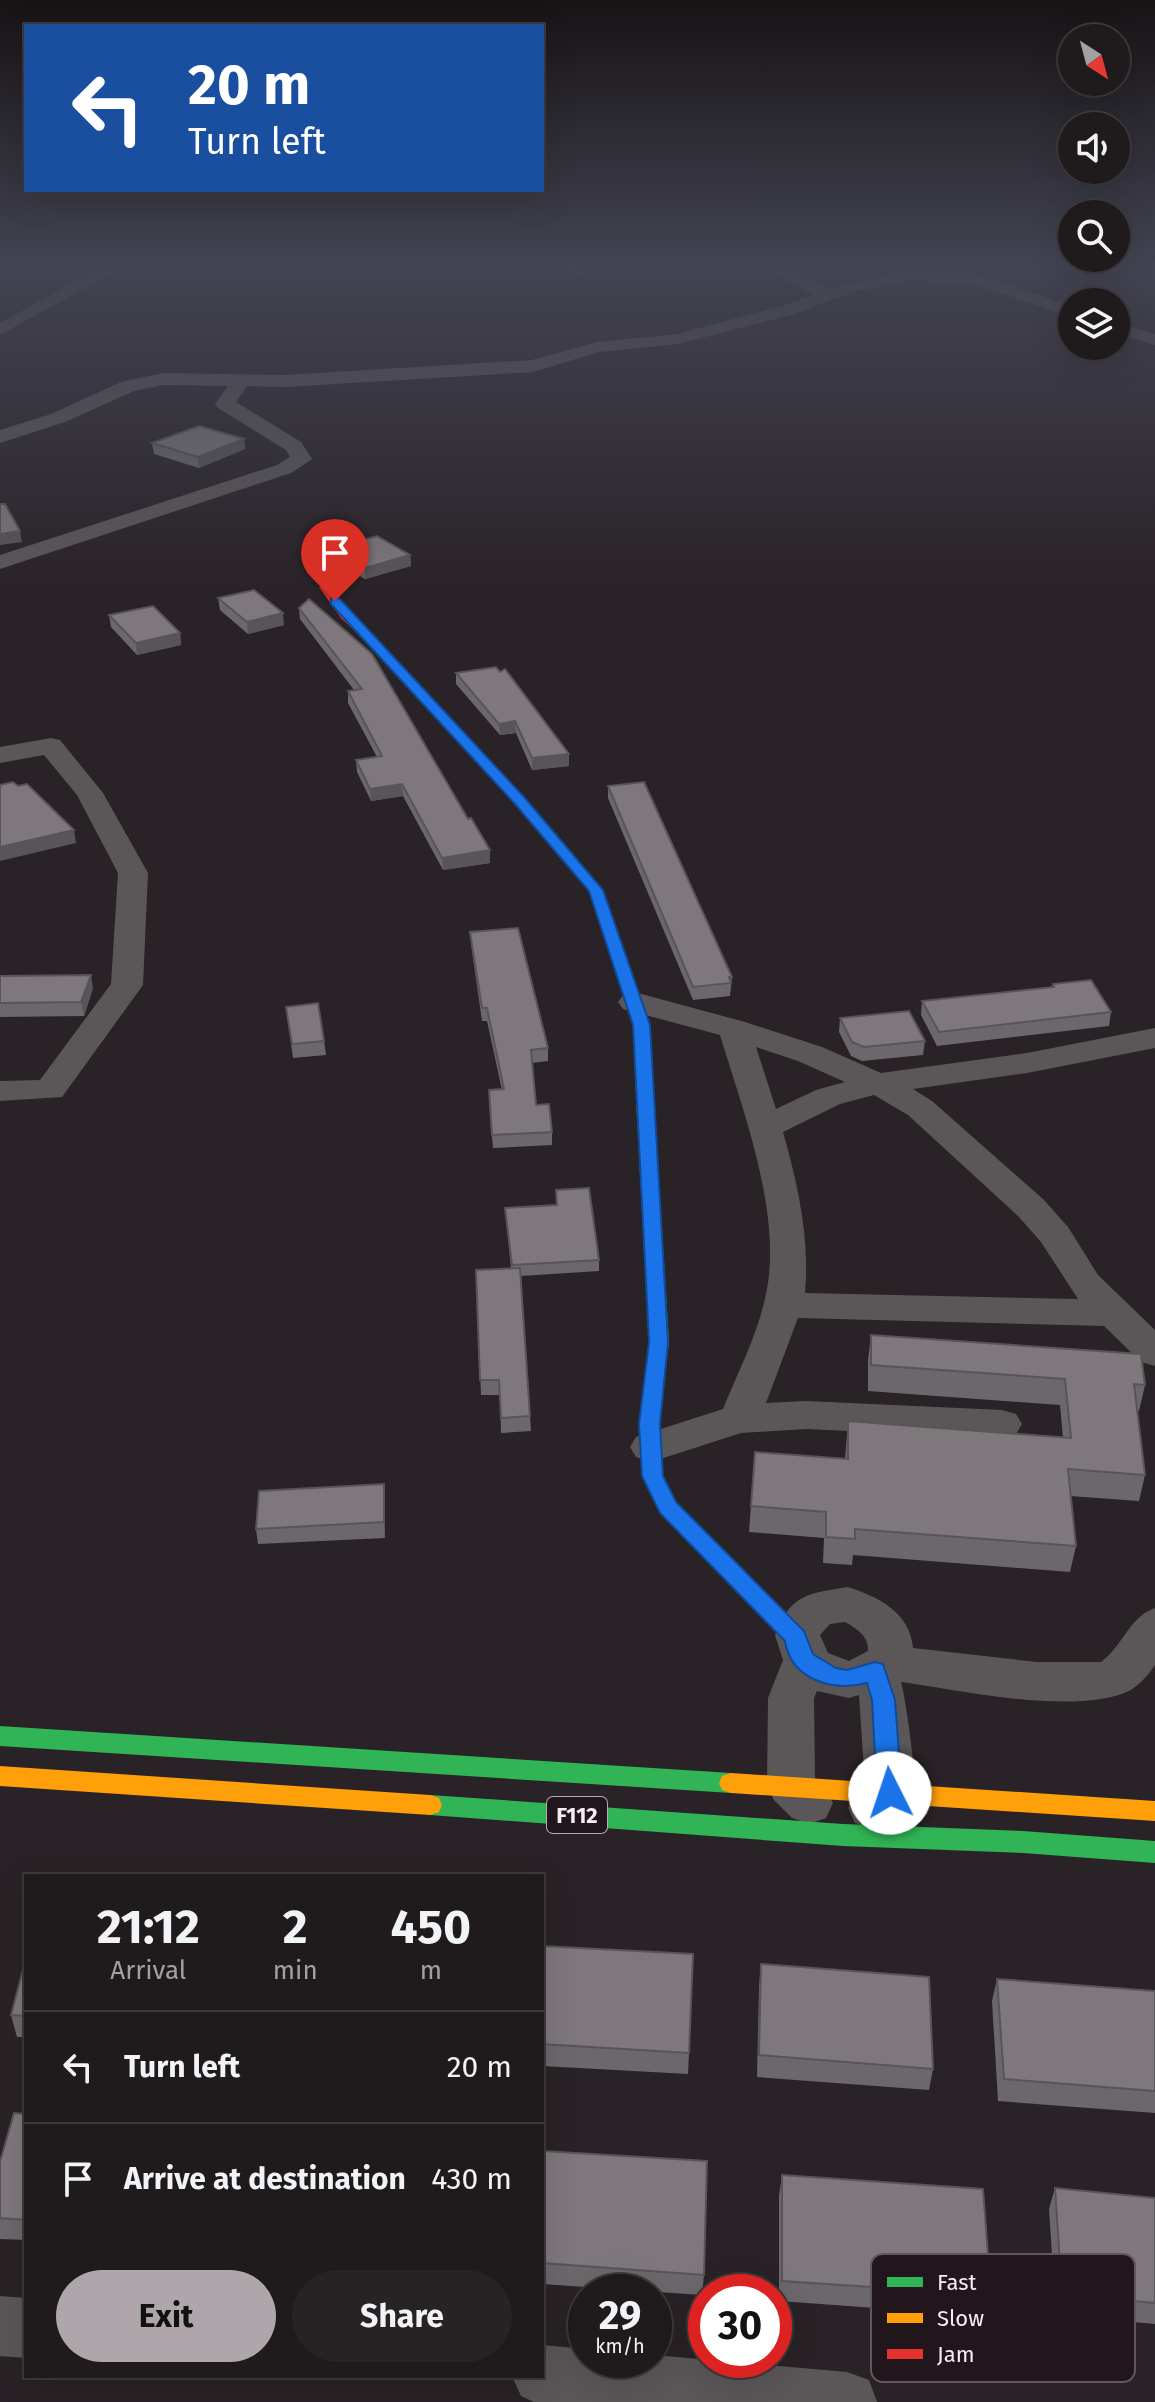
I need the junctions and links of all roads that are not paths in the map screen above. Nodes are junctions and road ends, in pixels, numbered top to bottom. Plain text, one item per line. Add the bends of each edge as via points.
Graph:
1 (385, 374) edge
2 (240, 382) junction
3 (0, 437) edge
4 (0, 562) edge
5 (325, 587) dead end
6 (0, 755) edge
7 (634, 1002) junction
8 (734, 1029) junction
9 (1155, 1038) edge
10 (876, 1084) junction
11 (0, 1091) edge
12 (764, 1128) junction
13 (782, 1305) junction
14 (1111, 1313) junction
15 (1155, 1353) edge
16 (739, 1419) junction
17 (1002, 1424) dead end
18 (651, 1447) junction
19 (1155, 1626) edge
20 (800, 1649) junction
21 (880, 1666) junction
22 (0, 1736) edge
23 (0, 1776) edge
24 (791, 1786) junction
25 (890, 1793) junction
26 (1155, 1811) edge
27 (843, 1835) junction
28 (1155, 1852) edge
29 (0, 2326) edge
30 (24, 2328) edge
31 (544, 2375) edge
32 (847, 2402) edge

1 - 2 street
2 - 3 street via 144,381
2 - 4 street via 225,404 294,446 302,459
5 - 7 street via 596,890
6 - 11 street via 51,746 89,793 133,873 127,985 50,1090
7 - 8 street
7 - 18 street via 641,1025 659,1342
8 - 10 street via 810,1054
8 - 12 street
9 - 10 street
10 - 12 street via 828,1097
10 - 14 street via 920,1108 1031,1208
12 - 13 street via 789,1245
13 - 14 street
13 - 16 street
14 - 15 street
16 - 17 street via 806,1415
16 - 18 street
18 - 20 street via 652,1476 668,1507
19 - 21 street via 1128,1665 1112,1678 1023,1679
20 - 21 street via 831,1677 847,1679
20 - 21 street via 799,1625 818,1608 848,1604 885,1627 890,1651
20 - 24 street via 791,1698
21 - 25 street
22 - 24 street, F112
23 - 27 street, F112
24 - 25 street, F112
24 - 27 street
25 - 26 street, F112
25 - 27 street
27 - 28 street, F112
29 - 30 street
31 - 32 street

